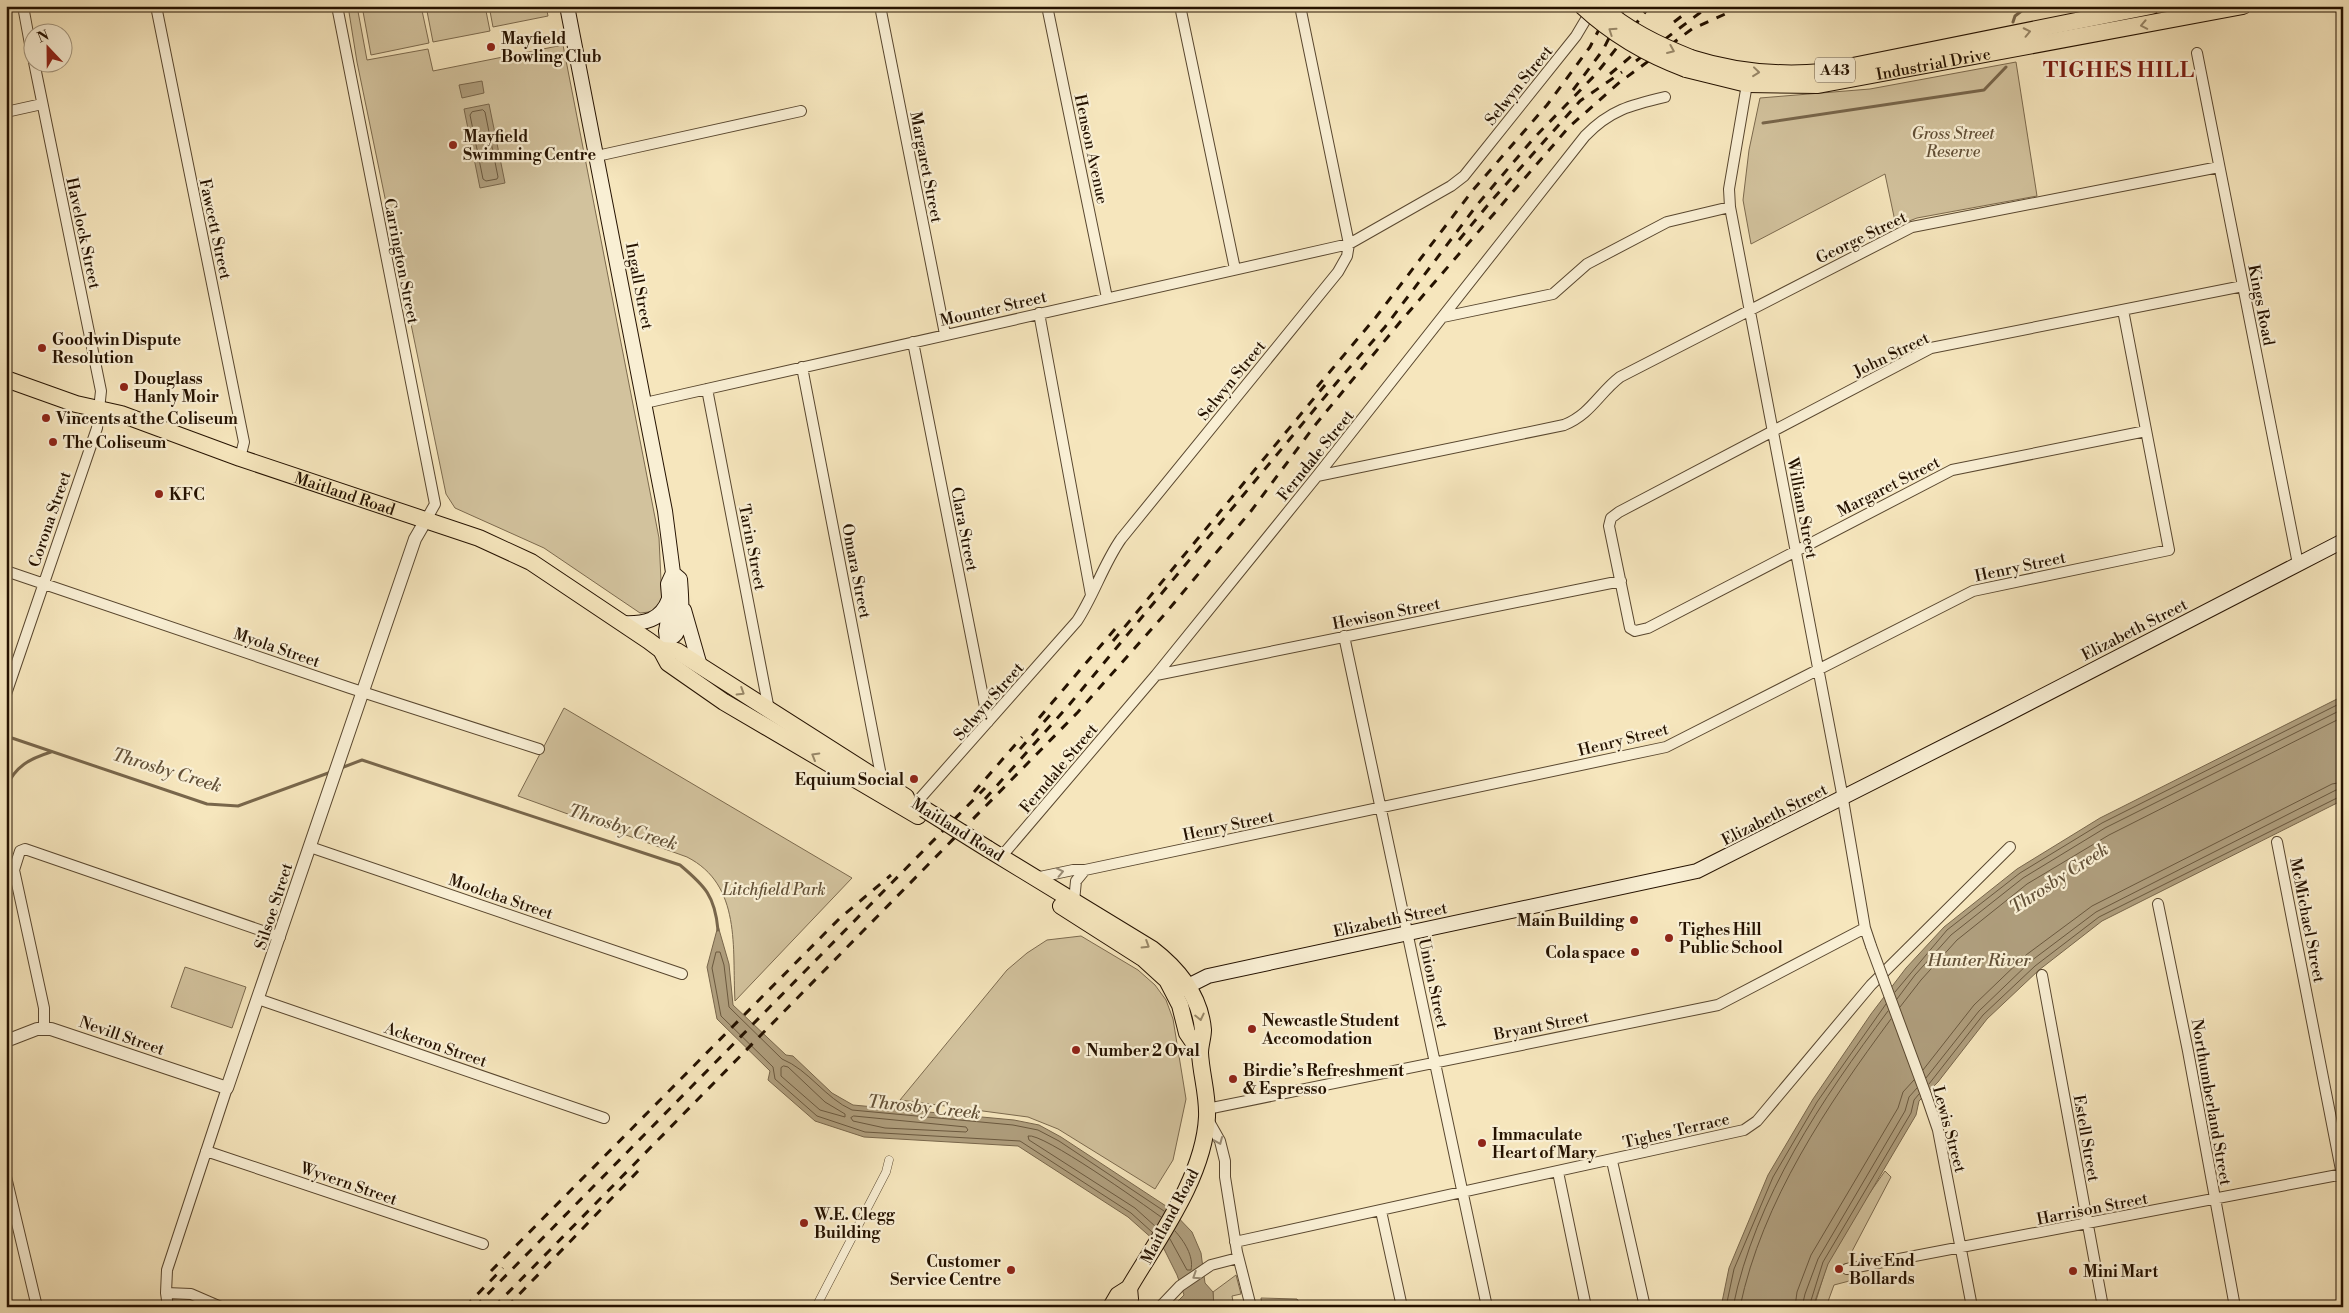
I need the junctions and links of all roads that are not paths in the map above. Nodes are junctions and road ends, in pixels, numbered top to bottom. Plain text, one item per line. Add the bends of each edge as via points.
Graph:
1 (23, 6) edge
2 (156, 6) edge
3 (337, 6) edge
4 (567, 6) edge
5 (880, 6) edge
6 (1047, 6) edge
7 (1180, 6) edge
8 (1300, 6) edge
9 (1582, 6) edge
10 (1594, 6) edge
11 (1600, 6) edge
12 (2151, 6) edge
13 (2243, 6) edge
14 (26, 22) edge
15 (2197, 53) dead end
16 (1689, 64) junction
17 (36, 72) edge
18 (1747, 84) junction
19 (1665, 96) dead end
20 (42, 104) junction
21 (801, 110) dead end
22 (6, 112) edge
23 (597, 156) junction
24 (2219, 167) junction
25 (1730, 207) junction
26 (1349, 244) junction
27 (1235, 269) junction
28 (2243, 286) junction
29 (1107, 298) junction
30 (2122, 310) junction
31 (1748, 311) junction
32 (1039, 314) junction
33 (1442, 318) junction
34 (944, 334) junction
35 (913, 342) junction
36 (802, 367) junction
37 (6, 379) edge
38 (707, 389) junction
39 (645, 403) junction
40 (99, 409) junction
41 (1772, 431) junction
42 (2146, 431) junction
43 (240, 458) junction
44 (1317, 476) junction
45 (426, 520) junction
46 (2343, 541) edge
47 (1796, 551) junction
48 (2298, 564) junction
49 (6, 571) edge
50 (673, 573) junction
51 (1621, 581) junction
52 (43, 583) junction
53 (1091, 596) junction
54 (669, 598) junction
55 (682, 608) junction
56 (622, 624) junction
57 (1344, 636) junction
58 (664, 645) junction
59 (700, 666) junction
60 (1819, 670) junction
61 (1156, 675) junction
62 (363, 692) junction
63 (6, 694) edge
64 (769, 710) junction
65 (988, 722) junction
66 (539, 749) dead end
67 (882, 781) junction
68 (1843, 798) junction
69 (1380, 808) junction
70 (919, 810) junction
71 (2277, 842) dead end
72 (310, 847) junction
73 (2010, 847) dead end
74 (990, 854) junction
75 (1085, 870) junction
76 (1035, 878) junction
77 (1074, 901) junction
78 (2158, 904) dead end
79 (1408, 934) junction
80 (280, 937) junction
81 (1868, 937) junction
82 (682, 974) dead end
83 (2042, 975) dead end
84 (1182, 988) junction
85 (258, 999) junction
86 (44, 1027) junction
87 (6, 1041) edge
88 (1434, 1062) junction
89 (227, 1088) junction
90 (1207, 1113) junction
91 (604, 1118) dead end
92 (206, 1151) junction
93 (889, 1160) dead end
94 (1612, 1161) junction
95 (1558, 1172) junction
96 (2342, 1176) edge
97 (6, 1177) edge
98 (1463, 1193) junction
99 (2214, 1199) junction
100 (10, 1207) edge
101 (1381, 1211) junction
102 (2087, 1224) junction
103 (1235, 1242) junction
104 (483, 1244) dead end
105 (1961, 1248) junction
106 (1238, 1258) junction
107 (1847, 1270) dead end
108 (1129, 1288) junction
109 (166, 1293) junction
110 (37, 1307) edge
111 (168, 1307) edge
112 (221, 1307) edge
113 (816, 1307) edge
114 (1111, 1307) edge
115 (1126, 1307) edge
116 (1160, 1307) edge
117 (1251, 1307) edge
118 (1402, 1307) edge
119 (1488, 1307) edge
120 (1586, 1307) edge
121 (1645, 1307) edge
122 (1972, 1307) edge
123 (2103, 1307) edge
124 (2235, 1307) edge

1 - 14 street
2 - 43 street, Fawcett Street via 244,442
3 - 45 street, Carrington Street via 435,504
4 - 23 main road, Ingall Street
5 - 34 street, Margaret Street
6 - 29 street, Henson Avenue
7 - 27 street
8 - 26 street
16 -> 9 main road, Industrial Drive / A43, bridge via 1632,43
10 - 26 street, Selwyn Street via 1576,36 1464,176
11 -> 16 main road, Industrial Drive / A43, bridge
16 -> 12 main road, Industrial Drive / A43 via 1750,72 1824,72
13 -> 18 main road, Industrial Drive / A43 via 1818,85
15 - 24 street, Kings Road
16 - 18 main road, Industrial Drive / A43
17 - 20 street, Havelock Street
18 - 25 street, William Street via 1729,189
19 - 33 street, Ferndale Street via 1630,105 1600,120
20 - 22 street
20 - 40 street, Havelock Street via 101,391
21 - 23 street
23 - 39 main road, Ingall Street
24 - 28 street, Kings Road
24 - 31 street, George Street via 1912,227
25 - 31 street, William Street
25 - 33 street via 1667,222 1587,264 1553,294
26 - 27 street, Mounter Street
26 - 53 street, Selwyn Street via 1347,256 1338,272 1116,546
27 - 29 street, Mounter Street
28 - 30 street, John Street
28 - 48 street, Kings Road
29 - 32 street, Mounter Street
30 - 41 street, John Street via 1931,348
30 - 42 street
31 - 41 street, William Street
31 - 44 street, George Street via 1620,377 1583,415 1554,428
32 - 34 street, Mounter Street
32 - 53 street
33 - 44 street, Ferndale Street
34 - 35 street, Mounter Street
35 - 36 street, Mounter Street
35 - 65 street, Clara Street
36 - 38 street, Mounter Street
36 - 67 street, Omara Street
37 - 40 main road, Maitland Road
38 - 39 street, Mounter Street
38 - 64 street, Tarin Street
39 - 50 main road, Ingall Street
40 - 43 main road, Maitland Road via 130,417
40 - 52 street, Corona Street via 95,433
41 - 47 street, William Street
41 - 51 street, John Street via 1618,512 1609,526
42 - 47 street, Margaret Street via 1952,470
42 - 60 street, Henry Street via 2168,550 1973,590
43 - 45 main road, Maitland Road
44 - 61 street, Ferndale Street
45 - 56 main road, Maitland Road via 512,552
45 - 62 street, Silsoe Street via 416,535
46 - 48 main road, Elizabeth Street
47 - 51 street, Margaret Street via 1648,628 1635,631 1630,628
47 - 60 street, William Street
48 - 68 main road, Elizabeth Street
49 - 52 street, Myola Street
50 - 54 main road, Ingall Street via 668,584
50 - 55 main road, Ingall Street via 680,579
51 - 57 street, Hewison Street
52 - 62 street, Myola Street
52 - 63 street, Corona Street
53 - 65 street, Selwyn Street via 1077,621
54 - 56 main road, Ingall Street via 664,611 653,620
54 - 58 main road, Ingall Street via 670,618
55 - 58 main road, Ingall Street via 677,632
55 - 59 main road, Ingall Street via 686,612
56 - 58 main road, Maitland Road
57 - 61 street, Hewison Street
57 - 69 street, Union Street
58 - 59 main road, Maitland Road
70 -> 58 main road, Maitland Road via 724,702 668,663
59 -> 64 main road, Maitland Road
60 - 68 street, William Street
60 - 69 street, Henry Street via 1666,747
61 - 74 street, Ferndale Street
62 - 66 street, Myola Street
62 - 72 street, Silsoe Street
64 - 67 main road, Maitland Road
65 - 70 street, Selwyn Street
67 - 70 main road, Maitland Road
68 - 79 main road, Elizabeth Street via 1685,875
68 - 81 street, William Street
69 - 75 street, Henry Street
69 - 79 street, Union Street
70 - 74 main road, Maitland Road
71 - 96 street, McMichael Street
72 - 80 street, Silsoe Street
72 - 82 street, Moolcha Street
73 - 94 street, Tighes Terrace via 1876,978 1757,1121 1744,1130
74 - 76 main road, Maitland Road
74 - 84 main road, Maitland Road
76 -> 75 street, Henry Street
75 - 77 street via 1076,881
76 - 77 main road, Maitland Road
77 -> 84 main road, Maitland Road via 1152,949 1176,969
78 - 99 street, Northumberland Street
79 - 84 main road, Elizabeth Street via 1204,977
79 - 88 street, Union Street
80 - 85 street, Silsoe Street
80 - 86 street via 28,850 20,851 14,870 44,1008
81 - 88 street, Bryant Street via 1718,1005
81 - 105 street, Lewis Street, bridge via 1938,1130
83 - 102 street, Estell Street
84 - 90 main road, Maitland Road via 1187,1033 1200,1052
85 - 89 street, Silsoe Street
85 - 91 street, Ackeron Street
86 - 87 street
86 - 89 street, Nevill Street
88 - 90 street, Bryant Street
88 - 98 street, Union Street
89 - 92 street, Silsoe Street
90 -> 103 street via 1220,1141 1226,1166
90 - 108 main road, Maitland Road via 1198,1161 1176,1207
92 - 104 street, Wyvern Street
92 - 109 street, Silsoe Street via 168,1270
93 - 113 street via 886,1172
94 - 95 street, Tighes Terrace
94 - 121 street
95 - 98 street, Tighes Terrace
95 - 120 street
96 - 99 street, Harrison Street
97 - 100 street
98 - 101 street, Tighes Terrace
98 - 119 street, Union Street
99 - 102 street, Harrison Street
99 - 124 street, Northumberland Street
100 - 110 street
101 - 103 street, Tighes Terrace
101 - 118 street
102 - 105 street, Harrison Street
102 - 123 street, Estell Street
103 - 106 street
105 - 107 street, Harrison Street
105 - 122 street, Lewis Street
106 -> 116 street via 1211,1265 1180,1286
106 - 117 street
108 - 114 main road, Maitland Road via 1118,1295
108 - 115 main road, Maitland Road via 1130,1300
109 - 111 street, Silsoe Street
109 - 112 street via 191,1294

